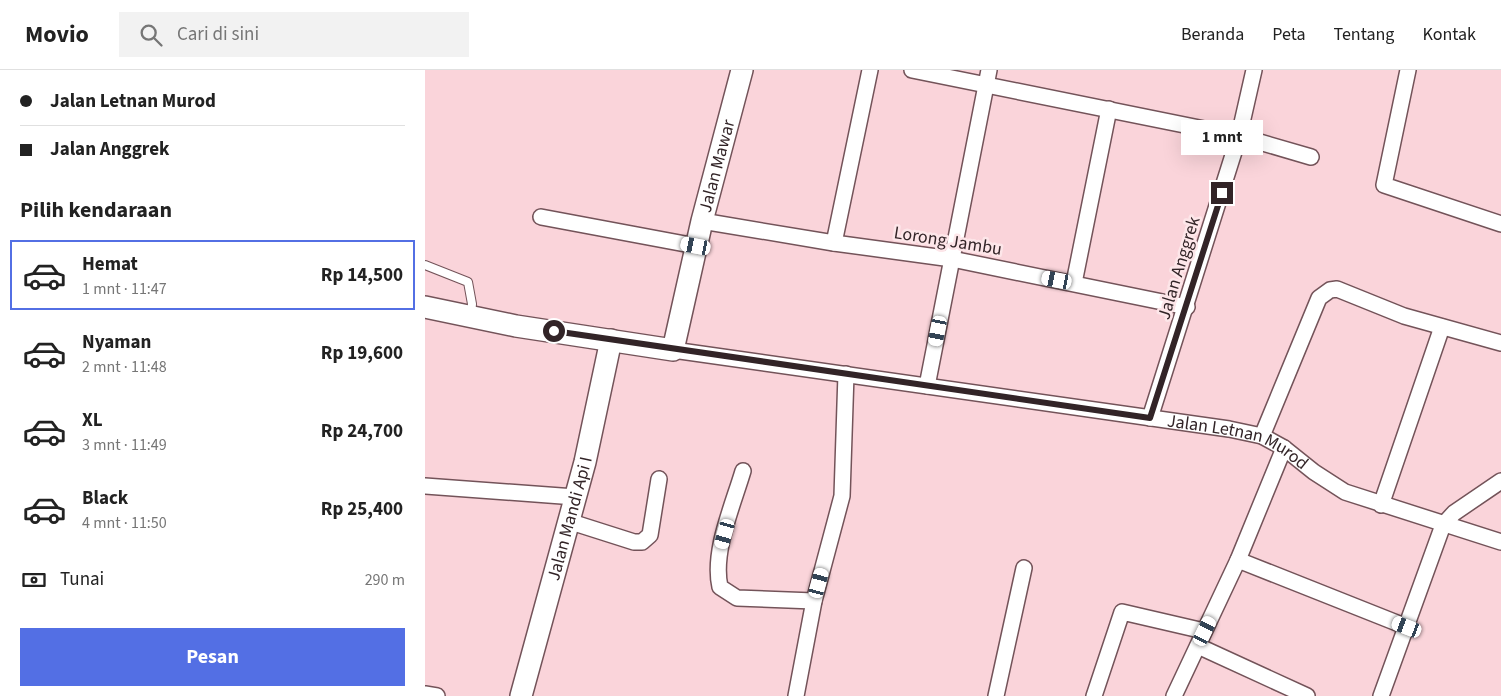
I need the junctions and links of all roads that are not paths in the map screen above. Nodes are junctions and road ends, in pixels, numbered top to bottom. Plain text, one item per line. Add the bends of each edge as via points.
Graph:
1 (742, 70) edge
2 (870, 70) edge
3 (912, 70) edge
4 (1254, 70) edge
5 (1408, 70) edge
6 (987, 77) edge
7 (1109, 109) junction
8 (1239, 136) junction
9 (1311, 157) dead end
10 (541, 217) dead end
11 (702, 221) junction
12 (1501, 224) edge
13 (834, 243) junction
14 (696, 246) junction
15 (952, 259) junction
16 (425, 265) edge
17 (1074, 283) junction
18 (425, 307) edge
19 (1187, 307) junction
20 (471, 316) junction
21 (1441, 326) junction
22 (611, 340) junction
23 (1501, 343) edge
24 (673, 350) junction
25 (847, 374) junction
26 (927, 386) junction
27 (1150, 418) junction
28 (1262, 436) junction
29 (1284, 448) junction
30 (743, 471) dead end
31 (659, 479) dead end
32 (1501, 481) edge
33 (425, 486) edge
34 (575, 497) junction
35 (1381, 505) junction
36 (568, 522) junction
37 (1443, 525) junction
38 (1501, 542) edge
39 (1238, 560) junction
40 (1024, 568) dead end
41 (814, 600) junction
42 (1407, 627) junction
43 (1205, 631) junction
44 (1197, 646) junction
45 (425, 694) edge
46 (437, 696) edge
47 (521, 696) edge
48 (796, 696) edge
49 (996, 696) edge
50 (1094, 696) edge
51 (1174, 696) edge
52 (1307, 696) edge
53 (1381, 696) edge

1 - 11 street, Jalan Mawar
2 - 13 street
3 - 6 street
4 - 8 street, Jalan Anggrek
5 - 12 street via 1384,185
6 - 7 street
6 - 15 street
7 - 8 street
7 - 17 street
8 - 9 street
8 - 19 street, Jalan Anggrek
10 - 14 street
11 - 13 street, Lorong Jambu
11 - 14 street, Jalan Mawar
13 - 15 street, Lorong Jambu
14 - 24 street, Jalan Mawar
15 - 17 street, Lorong Jambu
15 - 26 street
16 - 20 lane via 468,282
17 - 19 street, Lorong Jambu
18 - 20 street, Jalan Letnan Murod
19 - 27 street, Jalan Anggrek
20 - 22 street, Jalan Letnan Murod
21 - 23 street
21 - 28 street via 1404,316 1337,289 1325,293 1319,298
21 - 35 street
22 - 24 street, Jalan Letnan Murod
22 - 34 street, Jalan Mandi Api I
24 - 25 street, Jalan Letnan Murod
25 - 26 street, Jalan Letnan Murod
25 - 41 street via 842,496
26 - 27 street, Jalan Letnan Murod
27 - 28 street, Jalan Letnan Murod
28 - 29 street, Jalan Letnan Murod
29 - 35 street, Jalan Letnan Murod via 1345,492
29 - 39 street
30 - 41 street via 720,549 717,576 720,587 737,598
31 - 36 street via 649,535 642,542
32 - 37 street via 1454,513
33 - 34 street
34 - 36 street, Jalan Mandi Api I
35 - 37 street, Jalan Letnan Murod
36 - 47 street, Jalan Mandi Api I
37 - 38 street, Jalan Letnan Murod
37 - 42 street
39 - 42 street
39 - 43 street
40 - 49 street
41 - 48 street
42 - 53 street
43 - 44 street
43 - 50 street via 1122,612
44 - 51 street
44 - 52 street
45 - 46 street

